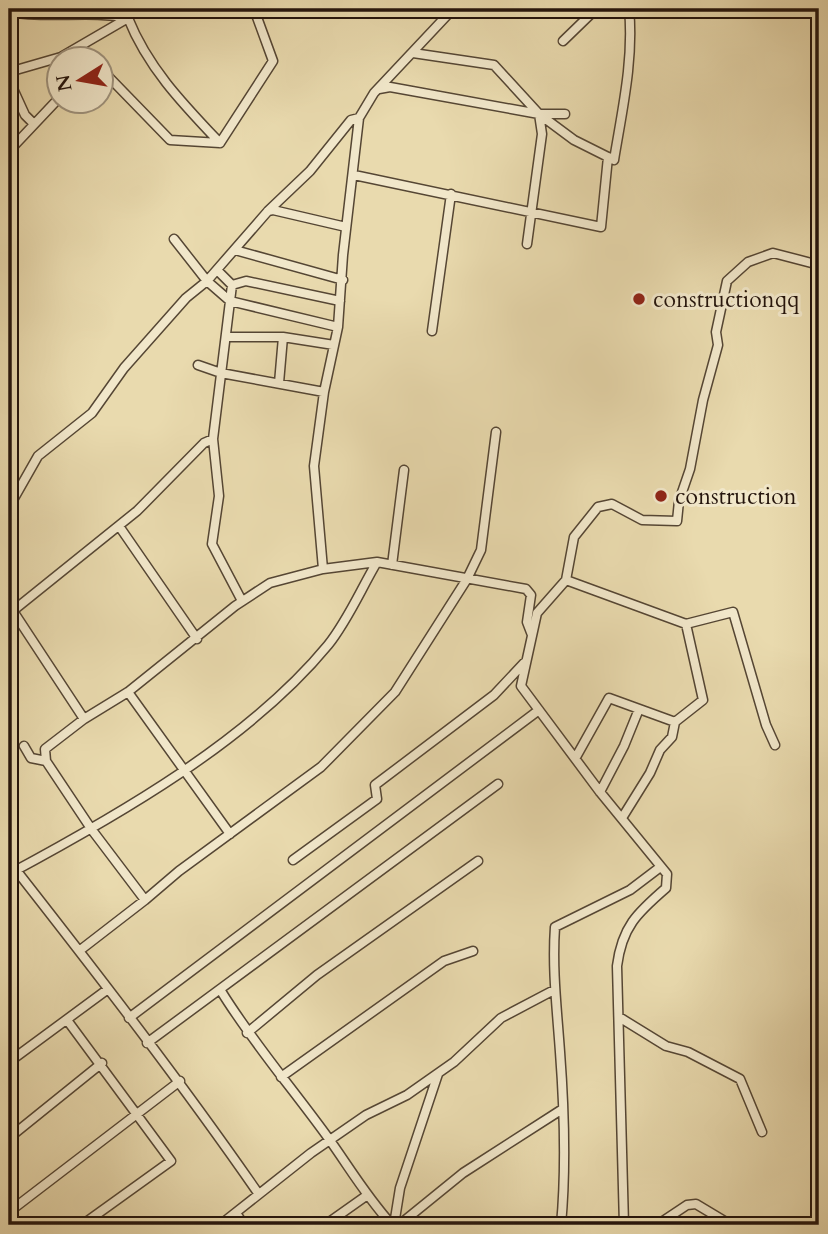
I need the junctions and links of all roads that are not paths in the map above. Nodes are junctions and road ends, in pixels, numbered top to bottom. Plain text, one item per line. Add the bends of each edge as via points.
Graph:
1 (254, 9) edge
2 (453, 9) edge
3 (596, 9) edge
4 (629, 9) edge
5 (9, 12) edge
6 (128, 18) junction
7 (563, 41) dead end
8 (413, 53) junction
9 (9, 72) edge
10 (9, 80) edge
11 (116, 84) edge
12 (374, 93) junction
13 (46, 110) edge
14 (539, 114) junction
15 (565, 114) dead end
16 (359, 118) junction
17 (33, 123) junction
18 (220, 143) junction
19 (9, 151) edge
20 (608, 157) junction
21 (354, 175) junction
22 (451, 194) junction
23 (268, 211) junction
24 (530, 213) junction
25 (346, 227) junction
26 (174, 239) dead end
27 (527, 244) dead end
28 (235, 250) junction
29 (819, 265) edge
30 (217, 270) junction
31 (343, 280) junction
32 (207, 281) junction
33 (232, 285) junction
34 (340, 301) junction
35 (230, 302) junction
36 (338, 327) junction
37 (432, 331) dead end
38 (228, 337) junction
39 (283, 337) junction
40 (334, 345) junction
41 (198, 365) dead end
42 (221, 373) junction
43 (279, 383) junction
44 (324, 392) junction
45 (496, 432) dead end
46 (213, 439) junction
47 (404, 470) dead end
48 (9, 507) edge
49 (119, 526) junction
50 (377, 562) junction
51 (392, 565) junction
52 (323, 569) junction
53 (467, 579) junction
54 (566, 580) junction
55 (242, 601) junction
56 (11, 612) edge
57 (686, 624) junction
58 (532, 635) junction
59 (197, 639) junction
60 (526, 661) junction
61 (128, 692) junction
62 (639, 709) junction
63 (539, 710) junction
64 (84, 719) junction
65 (675, 722) junction
66 (775, 745) dead end
67 (24, 746) dead end
68 (576, 757) junction
69 (46, 761) junction
70 (184, 769) junction
71 (498, 784) dead end
72 (600, 792) junction
73 (621, 818) junction
74 (92, 830) junction
75 (230, 834) junction
76 (293, 860) dead end
77 (478, 861) dead end
78 (659, 868) junction
79 (11, 872) edge
80 (145, 900) junction
81 (79, 951) junction
82 (473, 951) dead end
83 (108, 989) junction
84 (554, 990) junction
85 (221, 991) junction
86 (619, 1017) junction
87 (129, 1018) junction
88 (67, 1020) junction
89 (247, 1033) junction
90 (147, 1043) junction
91 (9, 1062) edge
92 (102, 1063) junction
93 (438, 1074) junction
94 (281, 1077) junction
95 (180, 1080) junction
96 (561, 1110) junction
97 (138, 1112) junction
98 (762, 1132) dead end
99 (9, 1138) edge
100 (330, 1140) junction
101 (258, 1193) junction
102 (366, 1196) junction
103 (9, 1213) edge
104 (236, 1213) junction
105 (16, 1225) edge
106 (82, 1225) edge
107 (219, 1225) edge
108 (244, 1225) edge
109 (326, 1225) edge
110 (395, 1225) edge
111 (561, 1225) edge
112 (626, 1225) edge
113 (731, 1225) edge

1 - 18 street via 273,61
2 - 8 street
3 - 7 street
4 - 20 street via 625,94 614,160
5 - 6 street via 45,17 105,13
6 - 9 street via 61,57
6 - 18 street via 138,44 166,86
8 - 12 street
8 - 14 street via 494,65
10 - 17 street
11 - 18 street via 170,140
12 - 14 street via 383,86
12 - 16 street
13 - 17 street
14 - 15 street
14 - 20 street via 573,140
14 - 24 street via 542,134
16 - 21 street
16 - 23 street via 351,120 310,171
17 - 19 street
20 - 24 street via 601,227
21 - 22 street
21 - 25 street
22 - 24 street
22 - 37 street
23 - 25 street
23 - 28 street
24 - 27 street
25 - 31 street
26 - 32 street
28 - 30 street
28 - 31 street
29 - 54 street via 773,253 748,262 727,281 716,332 718,345 677,522 635,521 612,504 598,507 574,537
30 - 32 street
30 - 33 street
31 - 34 street
32 - 35 street
32 - 48 street via 124,368 92,413 38,456
33 - 34 street via 246,281
33 - 35 street
34 - 36 street
35 - 36 street
35 - 38 street
36 - 40 street
38 - 39 street
38 - 42 street
39 - 40 street
39 - 43 street
40 - 44 street
41 - 42 street
42 - 43 street
42 - 46 street
43 - 44 street
44 - 52 street via 314,466
45 - 53 street via 481,550
46 - 49 street
46 - 55 street via 219,496 212,544
47 - 51 street
49 - 56 street
49 - 59 street
50 - 51 street
50 - 52 street
50 - 70 street via 340,626 311,663 248,723
51 - 53 street
52 - 55 street via 270,583
53 - 58 street via 529,591 527,622
53 - 75 street via 396,692 321,767
54 - 57 street
54 - 58 street via 542,604
55 - 59 street
56 - 64 street
57 - 65 street via 703,700
57 - 66 street via 734,613
58 - 60 street
59 - 61 street
60 - 63 street via 521,685
60 - 76 street via 494,695 375,785 377,799
61 - 64 street
61 - 70 street
62 - 65 street
62 - 68 street via 609,698
62 - 72 street
63 - 68 street
63 - 87 street
64 - 69 street via 45,749
65 - 73 street via 672,737
67 - 69 street via 31,758
68 - 72 street
69 - 74 street
70 - 74 street
70 - 75 street
71 - 85 street
72 - 73 street
73 - 78 street
74 - 79 street
74 - 80 street
75 - 80 street
77 - 89 street via 317,975
78 - 84 street via 630,890 555,927
78 - 86 street via 667,874 666,888 640,911 620,939
79 - 81 street
80 - 81 street
81 - 83 street
82 - 94 street via 444,961
83 - 87 street
83 - 88 street
84 - 93 street via 501,1018
84 - 96 street
85 - 89 street
85 - 90 street
86 - 98 street via 666,1046 740,1079
86 - 112 street
87 - 90 street
88 - 91 street
88 - 92 street
89 - 94 street
90 - 95 street
92 - 97 street
92 - 99 street
93 - 100 street
93 - 110 street via 400,1188
94 - 100 street
95 - 97 street
95 - 101 street
96 - 110 street via 463,1173
96 - 111 street
97 - 103 street
97 - 106 street via 171,1161
100 - 101 street
100 - 102 street
101 - 104 street
102 - 109 street
102 - 110 street
103 - 105 street
104 - 107 street
104 - 108 street
112 - 113 street via 660,1223 696,1204

